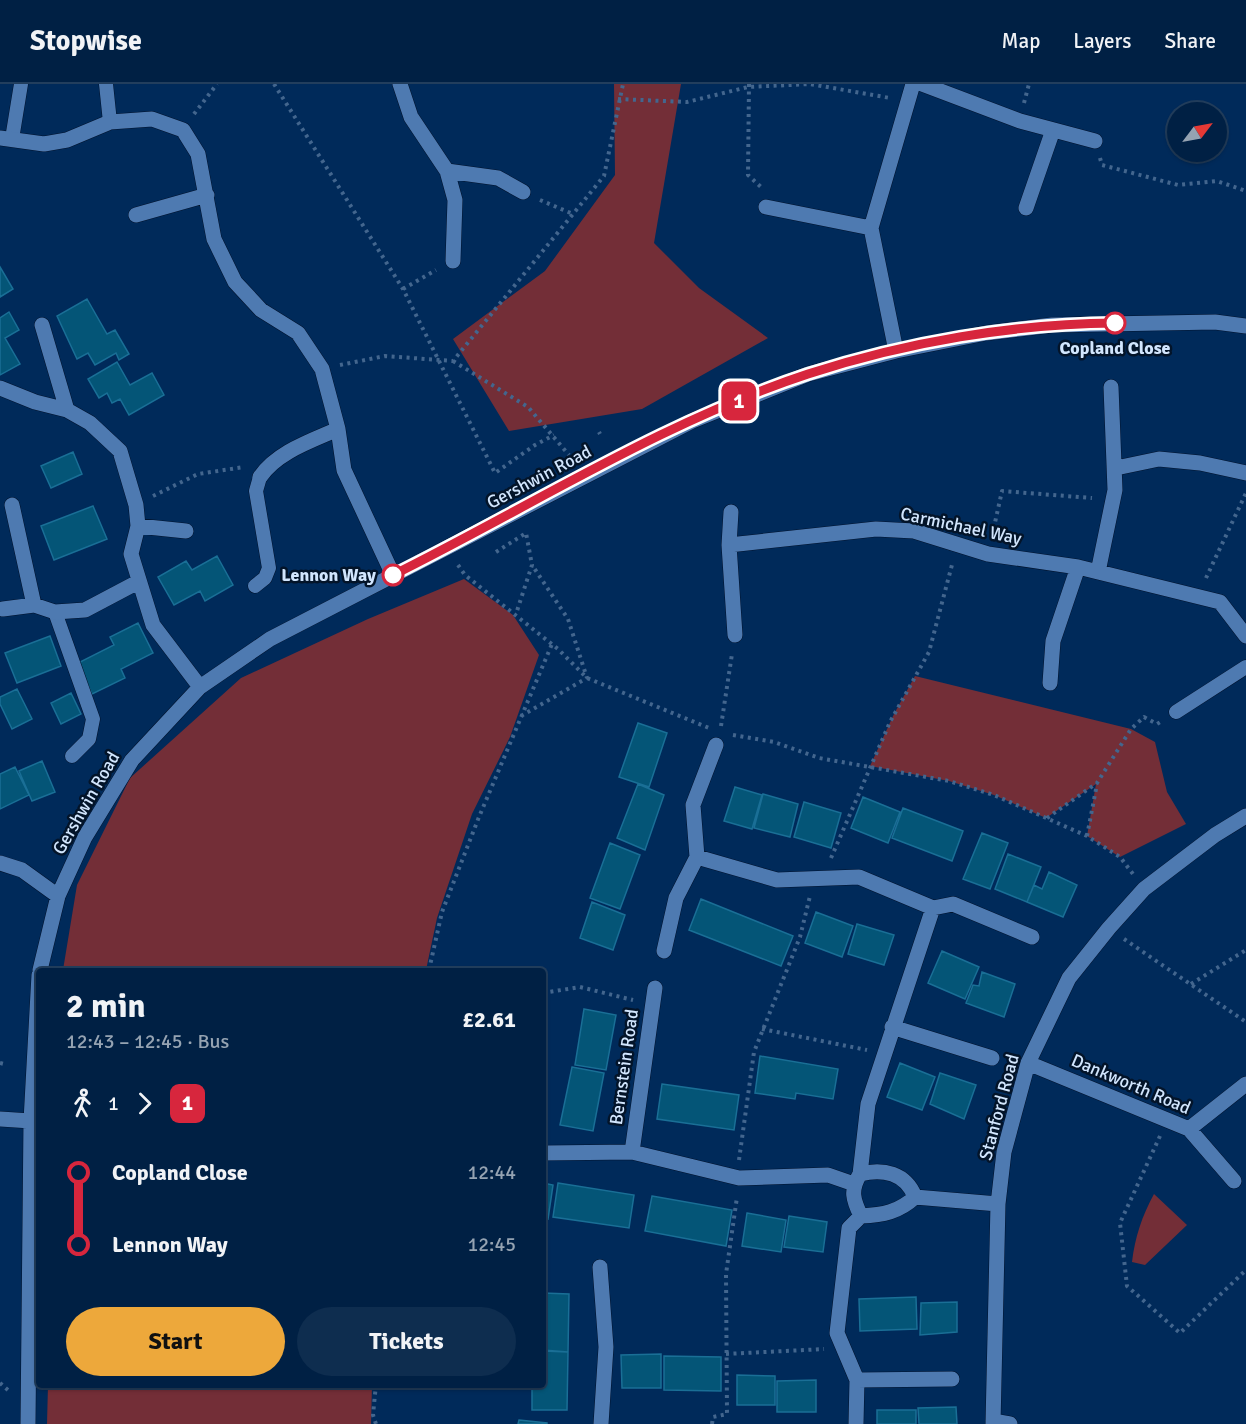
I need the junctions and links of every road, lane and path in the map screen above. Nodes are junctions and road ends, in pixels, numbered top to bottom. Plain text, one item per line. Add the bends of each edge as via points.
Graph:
1 (21, 84) edge
2 (106, 84) edge
3 (217, 84) edge
4 (274, 84) edge
5 (400, 84) edge
6 (623, 84) edge
7 (913, 84) edge
8 (922, 84) edge
9 (749, 86) edge
10 (618, 99) junction
11 (907, 101) junction
12 (110, 122) junction
13 (183, 130) junction
14 (1053, 130) junction
15 (6, 138) edge
16 (1095, 141) joint
17 (447, 171) junction
18 (1246, 191) edge
19 (523, 192) joint
20 (207, 195) junction
21 (766, 207) dead end
22 (1026, 208) dead end
23 (786, 209) junction
24 (573, 214) junction
25 (136, 215) dead end
26 (871, 228) junction
27 (453, 261) joint
28 (403, 289) junction
29 (42, 326) dead end
30 (1246, 326) edge
31 (897, 351) junction
32 (441, 362) junction
33 (453, 362) junction
34 (321, 369) junction
35 (1112, 387) dead end
36 (0, 388) edge
37 (67, 410) junction
38 (338, 429) junction
39 (555, 435) junction
40 (569, 455) dead end
41 (1116, 468) junction
42 (264, 472) junction
43 (1246, 473) edge
44 (1246, 492) edge
45 (1092, 498) dead end
46 (12, 505) dead end
47 (136, 505) junction
48 (731, 512) dead end
49 (138, 526) junction
50 (186, 531) dead end
51 (729, 545) junction
52 (496, 552) dead end
53 (988, 554) junction
54 (457, 564) dead end
55 (532, 565) junction
56 (1078, 567) junction
57 (1098, 572) junction
58 (393, 575) junction
59 (138, 582) junction
60 (255, 586) dead end
61 (1199, 595) junction
62 (34, 605) junction
63 (3, 609) dead end
64 (55, 612) junction
65 (516, 614) junction
66 (735, 635) joint
67 (1246, 636) edge
68 (552, 644) junction
69 (1246, 667) edge
70 (587, 678) junction
71 (1050, 683) dead end
72 (200, 687) junction
73 (1176, 712) joint
74 (521, 716) junction
75 (718, 739) junction
76 (72, 756) dead end
77 (870, 766) junction
78 (1097, 783) junction
79 (1246, 816) edge
80 (1046, 818) junction
81 (1087, 836) junction
82 (697, 857) junction
83 (0, 863) edge
84 (820, 877) junction
85 (1144, 889) junction
86 (58, 896) junction
87 (933, 908) junction
88 (1109, 928) junction
89 (1032, 937) dead end
90 (1246, 950) edge
91 (664, 951) dead end
92 (41, 968) edge
93 (429, 968) edge
94 (1191, 984) junction
95 (655, 988) dead end
96 (546, 993) edge
97 (653, 1004) junction
98 (1246, 1022) edge
99 (892, 1027) junction
100 (762, 1029) junction
101 (36, 1047) edge
102 (884, 1054) junction
103 (992, 1058) dead end
104 (1028, 1063) junction
105 (1246, 1084) edge
106 (0, 1119) edge
107 (1168, 1119) junction
108 (32, 1121) junction
109 (1189, 1129) junction
110 (632, 1152) junction
111 (546, 1153) edge
112 (739, 1178) junction
113 (857, 1179) junction
114 (1234, 1181) dead end
115 (915, 1197) junction
116 (998, 1204) junction
117 (861, 1216) junction
118 (600, 1267) dead end
119 (1246, 1270) edge
120 (843, 1348) junction
121 (726, 1354) junction
122 (952, 1379) dead end
123 (857, 1380) junction
124 (0, 1383) edge
125 (376, 1388) edge
126 (9, 1390) dead end
127 (993, 1422) edge
128 (28, 1424) edge
129 (376, 1424) edge
130 (601, 1424) edge
131 (712, 1424) edge
132 (856, 1424) edge
133 (1010, 1424) edge

1 - 15 lane
2 - 12 lane
3 - 13 path
4 - 28 path
5 - 17 street via 411,117
6 - 10 path
7 - 11 street
8 - 14 street
9 - 10 path via 687,102
9 - 11 path via 810,84
9 - 23 path via 748,175
10 - 24 path via 604,176
11 - 26 street
12 - 13 street via 152,119
12 - 15 street via 67,140 44,144
13 - 20 street via 198,154
14 - 16 street
14 - 22 street
16 - 18 path via 1102,165 1178,185 1217,182
17 - 19 street via 498,178
17 - 27 street via 455,200
19 - 24 path
20 - 25 street
20 - 34 street via 214,239 235,282 261,310 298,333
21 - 23 street
23 - 26 street
24 - 33 path
26 - 31 street
27 - 28 path
28 - 32 path
29 - 37 street
30 - 31 street, Gershwin Road via 1215,322 1052,325 986,333
31 - 58 street, Gershwin Road via 808,374 692,421
32 - 33 path
32 - 34 path via 385,356
32 - 39 path via 495,473
33 - 39 path via 528,407
34 - 38 street
35 - 41 street
36 - 37 street
37 - 47 street via 90,423 120,451
38 - 42 street via 289,452
38 - 58 street via 344,470
39 - 40 path
41 - 43 street via 1159,459
41 - 57 street
42 - 47 path via 198,474
42 - 60 lane via 256,491 269,568
44 - 61 path
45 - 53 path via 1002,491
46 - 62 street
47 - 49 street
48 - 51 street
49 - 50 street
49 - 59 street via 131,555
51 - 53 street, Carmichael Way via 876,529 914,531
51 - 66 street
52 - 55 path via 526,533
53 - 56 street, Carmichael Way
53 - 77 path via 981,565 953,559 929,652
54 - 65 path via 465,575
55 - 65 path
55 - 70 path via 568,619
56 - 57 street, Carmichael Way
56 - 71 street via 1053,641
57 - 61 street, Carmichael Way
58 - 72 street, Gershwin Road via 270,639
59 - 64 street via 85,610
59 - 72 street via 153,625
61 - 67 street, Carmichael Way via 1220,602
62 - 63 street
62 - 64 street
64 - 76 lane via 93,718 88,739
65 - 68 path
66 - 75 path
68 - 70 path
68 - 74 path
69 - 73 lane
70 - 74 path
70 - 75 path
72 - 86 street, Gershwin Road via 132,760 85,837
73 - 78 path via 1157,724 1144,717 1131,729
74 - 93 path via 442,912
75 - 77 path via 774,742 819,758
75 - 82 street via 693,805
77 - 80 path via 949,781
77 - 84 path via 835,852
78 - 80 path
78 - 81 path
79 - 85 street, Stanford Road via 1215,834
80 - 81 path
81 - 85 path via 1120,857
82 - 84 street via 777,880
82 - 91 street via 676,898
83 - 86 street via 22,870
84 - 87 street via 859,877
84 - 100 path
85 - 88 street, Stanford Road
86 - 92 street, Gershwin Road
87 - 89 street via 953,904
87 - 99 street
88 - 94 path
88 - 104 street, Stanford Road via 1069,978
90 - 94 path
94 - 98 path
95 - 97 street, Bernstein Road
96 - 97 path via 580,987
97 - 110 street, Bernstein Road
99 - 102 street
99 - 103 street
100 - 102 path
100 - 112 path via 754,1052
101 - 108 street, Gershwin Road
102 - 113 street via 868,1104
104 - 107 street, Dankworth Road
104 - 116 street, Stanford Road via 1004,1152
105 - 109 street
106 - 108 street
107 - 109 street, Dankworth Road
107 - 119 path via 1120,1223 1127,1286 1180,1333
108 - 128 street, Gershwin Road
109 - 114 street, Dankworth Road
110 - 111 street, Bernstein Road
110 - 112 street, Bernstein Road
112 - 113 street, Bernstein Road via 828,1175
112 - 121 path via 726,1274
113 - 115 street, Bernstein Road via 879,1169 898,1176 912,1188
113 - 117 street via 853,1200
115 - 116 street
115 - 117 street via 904,1207 884,1215
116 - 127 street, Stanford Road
117 - 120 street via 849,1228 837,1333
118 - 130 street via 606,1347
120 - 121 path
120 - 123 street
121 - 131 path via 727,1414 712,1417
122 - 123 street
123 - 132 street
124 - 126 path
125 - 129 path
127 - 133 street

